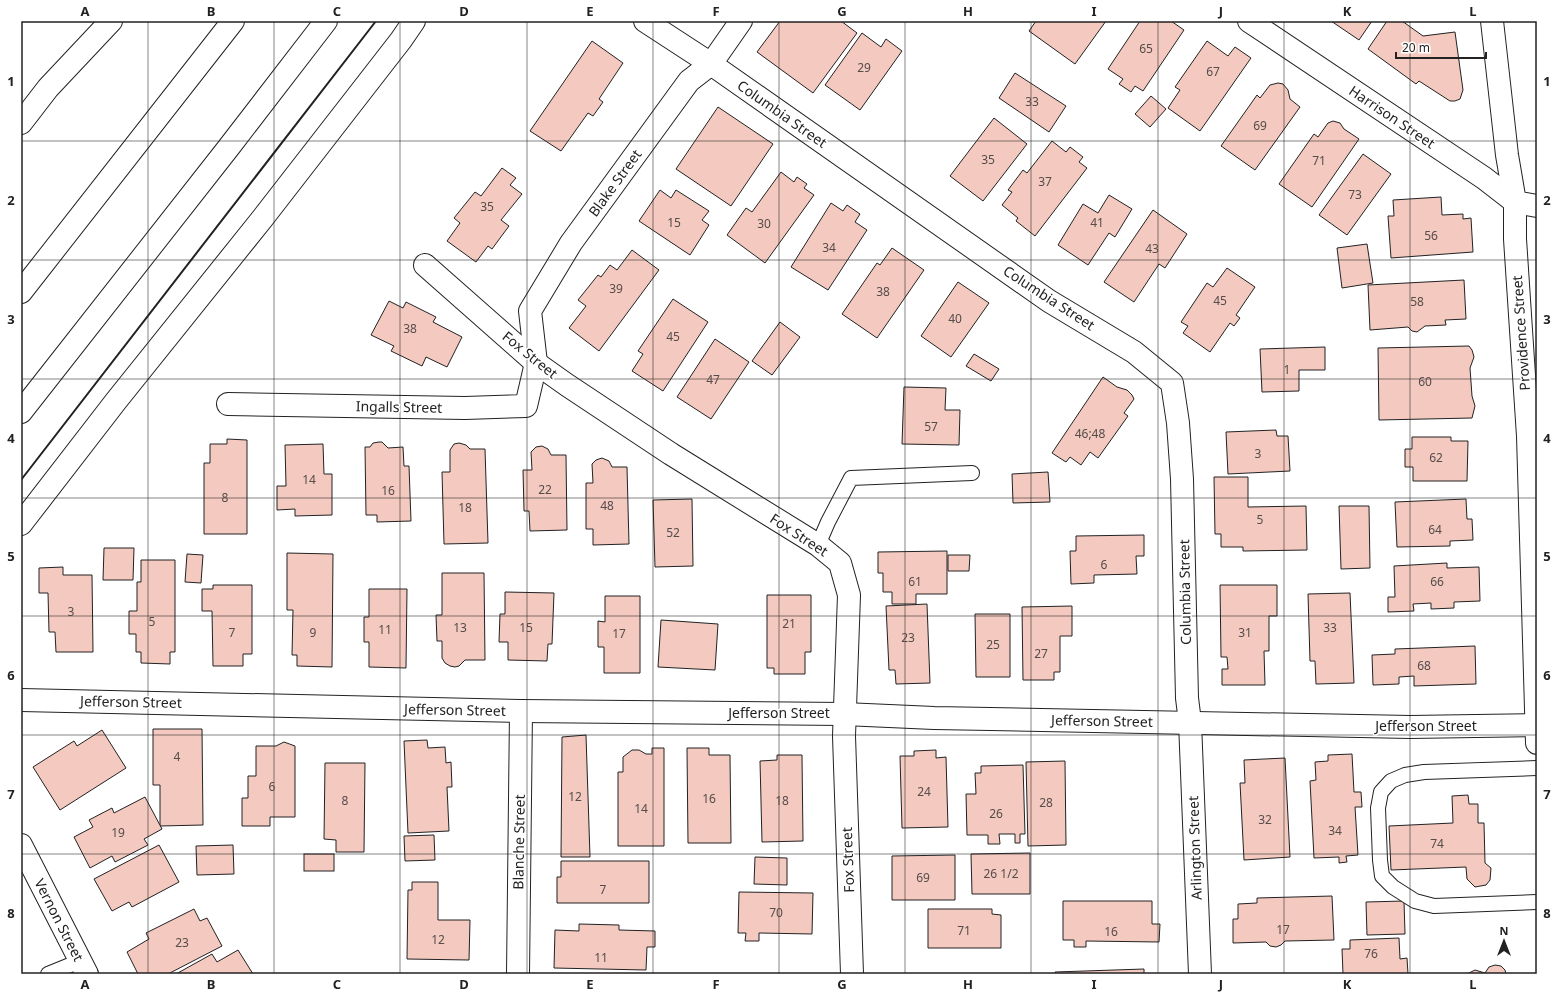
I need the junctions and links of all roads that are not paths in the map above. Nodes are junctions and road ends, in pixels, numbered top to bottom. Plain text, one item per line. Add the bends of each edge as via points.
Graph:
1 (111, 21) edge
2 (233, 21) edge
3 (326, 21) edge
4 (414, 21) edge
5 (645, 21) edge
6 (741, 21) edge
7 (1249, 21) edge
8 (1492, 21) edge
9 (711, 64) junction
10 (21, 123) edge
11 (1515, 202) junction
12 (1537, 206) edge
13 (425, 265) dead end
14 (21, 292) edge
15 (536, 363) junction
16 (228, 404) dead end
17 (21, 412) edge
18 (972, 473) dead end
19 (21, 524) edge
20 (818, 545) junction
21 (21, 700) edge
22 (521, 711) junction
23 (844, 714) junction
24 (1190, 722) junction
25 (1537, 734) edge
26 (1537, 768) edge
27 (21, 845) edge
28 (1537, 902) edge
29 (84, 967) edge
30 (48, 974) edge
31 (518, 974) edge
32 (852, 974) edge
33 (1200, 974) edge

1 - 10 main road via 48,88
2 - 14 main road
3 - 17 main road
4 - 19 main road via 262,220
5 - 9 main road, Columbia Street
6 - 9 main road, Blake Street
7 - 11 main road, Harrison Street via 1484,178
8 - 11 main road, Providence Street via 1507,155
9 - 15 main road, Blake Street via 689,81 572,243 542,290 530,311
9 - 24 main road, Columbia Street via 1049,301 1134,352 1172,383 1182,479 1187,698
11 - 12 main road, Harrison Street
11 - 25 main road, Providence Street via 1515,239 1528,436
13 - 15 main road, Fox Street
15 - 16 main road, Ingalls Street via 526,406 457,408
15 - 20 main road, Fox Street via 672,454
18 - 20 lane via 851,478
20 - 23 main road, Fox Street via 840,563 849,594
21 - 22 main road, Jefferson Street
22 - 23 main road, Jefferson Street
22 - 31 main road, Blanche Street
23 - 24 main road, Jefferson Street
23 - 32 main road, Fox Street
24 - 25 main road, Jefferson Street via 1410,727
24 - 33 main road, Arlington Street
26 - 28 lane via 1405,775 1391,781 1381,792 1378,808 1382,876 1393,887 1415,901 1434,906
27 - 29 main road, Vernon Street
29 - 30 lane

